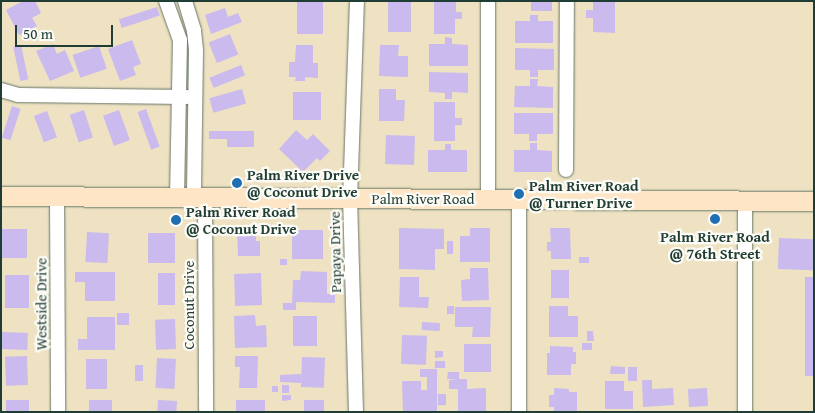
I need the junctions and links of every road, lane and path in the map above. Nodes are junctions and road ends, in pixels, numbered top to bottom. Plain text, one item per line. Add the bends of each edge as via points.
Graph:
1 (166, 1) edge
2 (185, 1) edge
3 (357, 1) edge
4 (488, 1) edge
5 (567, 1) edge
6 (1, 90) edge
7 (179, 97) junction
8 (195, 97) junction
9 (566, 170) dead end
10 (1, 196) edge
11 (57, 197) junction
12 (192, 198) junction
13 (488, 199) junction
14 (350, 200) junction
15 (519, 200) junction
16 (745, 201) junction
17 (814, 201) edge
18 (58, 412) edge
19 (206, 412) edge
20 (356, 412) edge
21 (519, 412) edge
22 (745, 412) edge

1 - 7 street via 180,40
2 - 8 street via 194,31
3 - 14 street, Papaya Drive
4 - 13 street
5 - 9 street
6 - 7 street via 18,95
7 - 8 street
7 - 12 street
8 - 12 street
10 - 11 street, Palm River Road
11 - 12 street, Palm River Road
11 - 18 street, Westside Drive
12 - 14 street, Palm River Road
12 - 19 street, Coconut Drive
13 - 14 street, Palm River Road
13 - 15 street, Palm River Road
14 - 20 street, Papaya Drive
15 - 16 street, Palm River Road
15 - 21 street
16 - 17 street, Palm River Road
16 - 22 street

